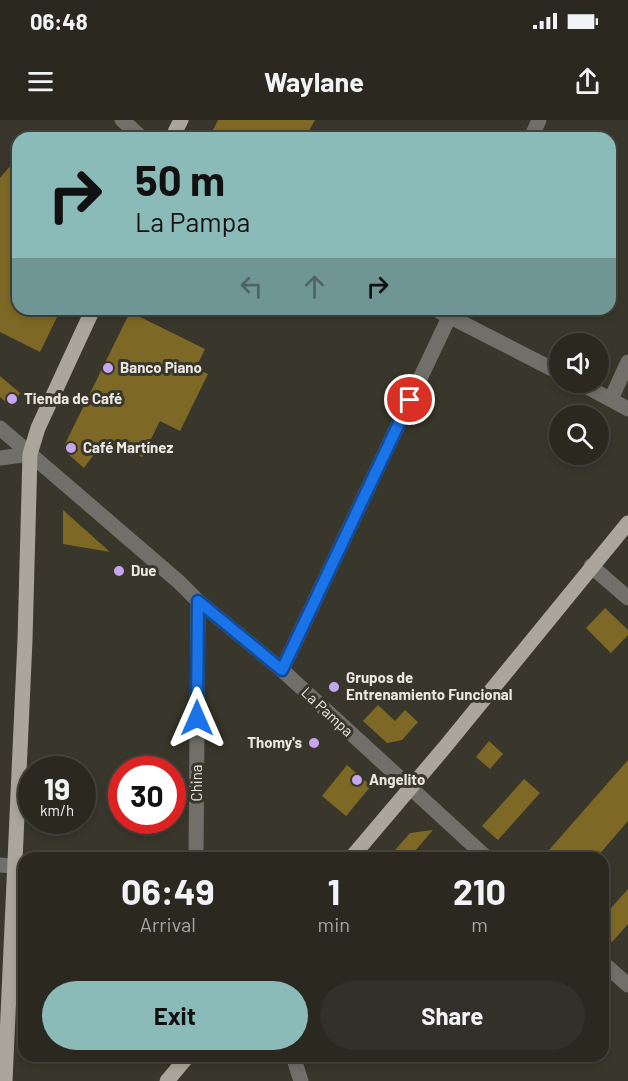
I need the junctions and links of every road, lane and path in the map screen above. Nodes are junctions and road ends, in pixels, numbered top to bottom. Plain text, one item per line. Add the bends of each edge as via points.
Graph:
1 (122, 120) edge
2 (135, 132) edge
3 (90, 315) edge
4 (450, 315) edge
5 (455, 315) edge
6 (628, 362) edge
7 (549, 367) edge
8 (599, 393) edge
9 (611, 399) junction
10 (628, 409) edge
11 (0, 428) edge
12 (30, 454) junction
13 (0, 458) edge
14 (628, 523) edge
15 (591, 567) junction
16 (628, 598) edge
17 (198, 601) junction
18 (282, 670) junction
19 (410, 787) junction
20 (196, 852) edge
21 (356, 852) edge
22 (480, 852) edge
23 (8, 866) edge
24 (609, 968) edge
25 (628, 985) edge
26 (183, 1062) edge
27 (295, 1062) edge
28 (5, 1081) edge
29 (167, 1081) edge
30 (301, 1081) edge

1 - 2 street
3 - 12 main road
4 - 18 street
5 - 7 street
6 - 9 street
8 - 9 street
9 - 10 street
11 - 12 street, La Pampa
12 - 13 street
12 - 17 street, La Pampa
12 - 23 main road via 28,567
14 - 15 main road
15 - 16 street
15 - 19 main road
17 - 18 street, La Pampa
17 - 20 street, China
18 - 19 street, La Pampa
19 - 21 main road
19 - 22 street, La Pampa
23 - 28 main road
24 - 25 street
26 - 29 main road
27 - 30 street

